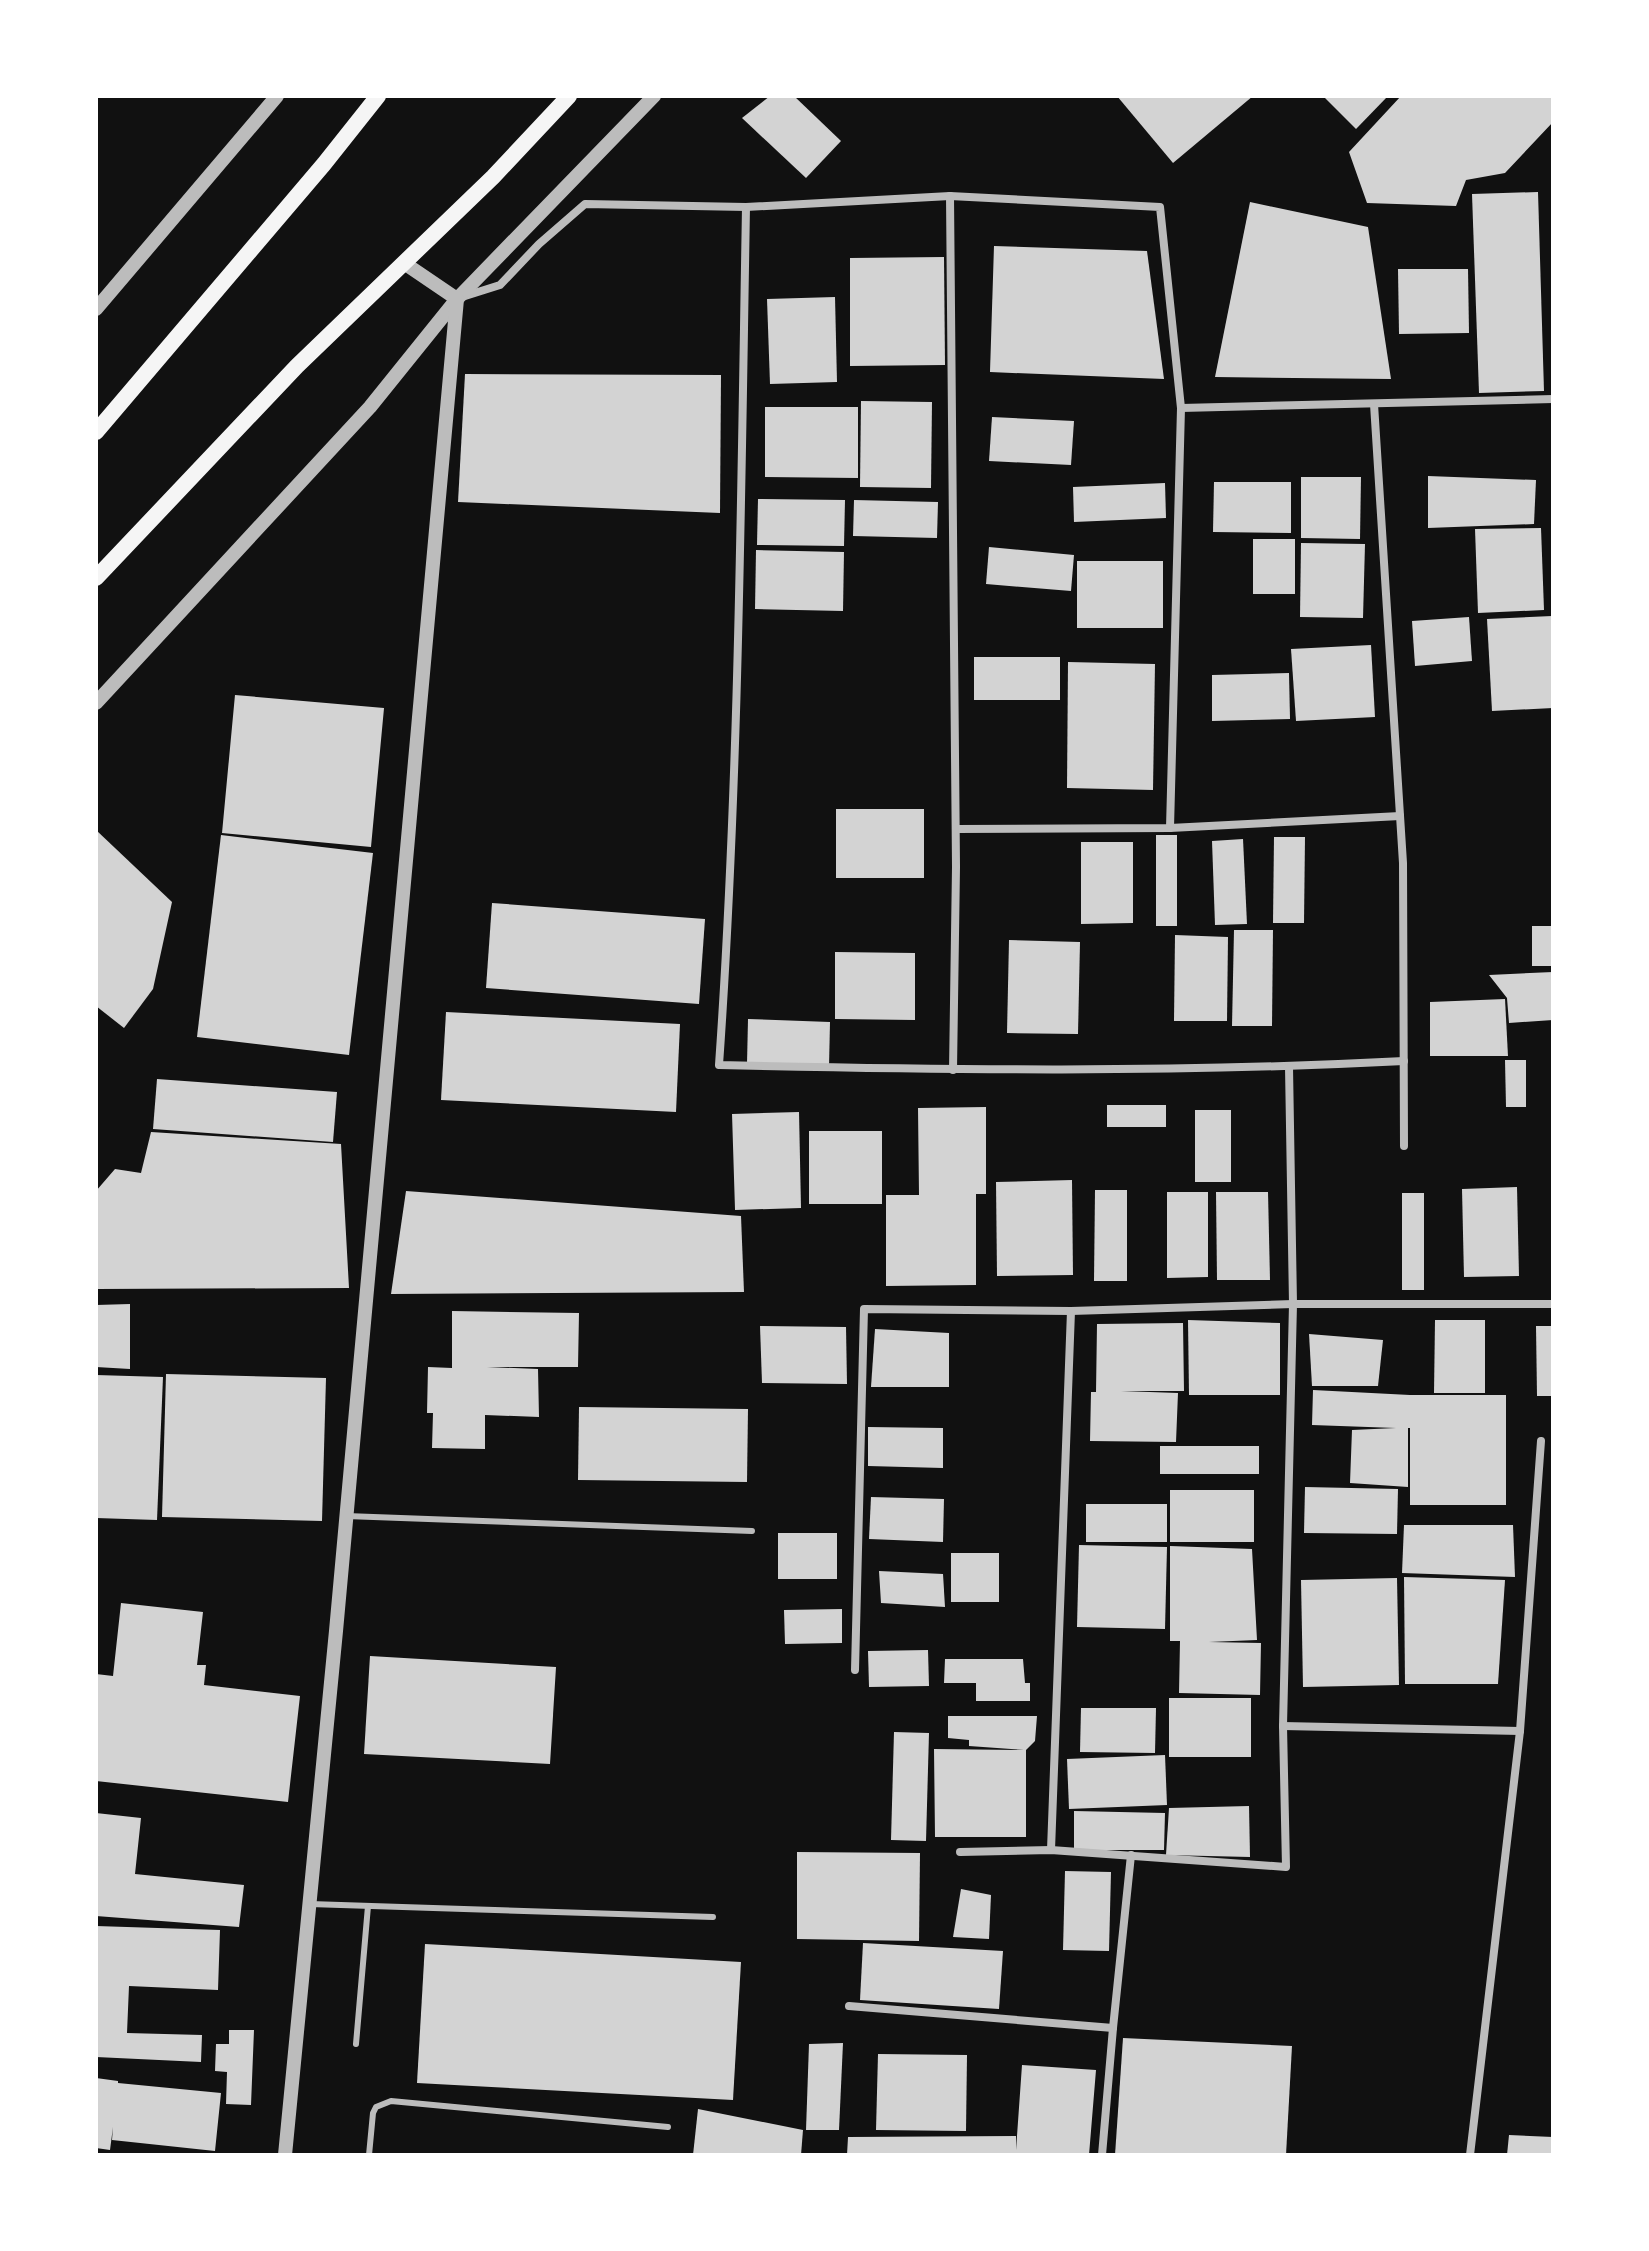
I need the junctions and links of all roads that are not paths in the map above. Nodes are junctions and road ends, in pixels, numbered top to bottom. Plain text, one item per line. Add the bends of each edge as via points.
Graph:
1 (277, 96) edge
2 (378, 96) edge
3 (569, 96) edge
4 (654, 96) edge
5 (950, 196) junction
6 (746, 207) junction
7 (404, 263) junction
8 (457, 299) junction
9 (96, 309) edge
10 (1553, 399) edge
11 (1374, 404) junction
12 (1181, 408) junction
13 (96, 432) edge
14 (96, 578) edge
15 (96, 703) edge
16 (1400, 816) junction
17 (1170, 828) junction
18 (956, 829) junction
19 (1404, 1061) junction
20 (1289, 1067) junction
21 (953, 1070) junction
22 (1404, 1146) dead end
23 (1293, 1304) junction
24 (1553, 1304) edge
25 (1071, 1311) junction
26 (1541, 1441) dead end
27 (346, 1516) junction
28 (752, 1531) dead end
29 (855, 1670) dead end
30 (1283, 1726) junction
31 (1520, 1731) junction
32 (1051, 1850) junction
33 (960, 1852) dead end
34 (1131, 1855) junction
35 (310, 1904) junction
36 (368, 1906) junction
37 (713, 1917) dead end
38 (849, 2006) dead end
39 (1113, 2028) junction
40 (356, 2044) dead end
41 (668, 2127) dead end
42 (285, 2155) edge
43 (369, 2155) edge
44 (1102, 2155) edge
45 (1470, 2155) edge

1 - 9 street
2 - 13 main road
3 - 7 main road
4 - 8 street
5 - 6 street
5 - 12 street via 1160,207
5 - 18 street
6 - 8 street via 585,204 500,285
6 - 21 street via 739,659 719,1065
7 - 8 street
7 - 14 main road via 297,366
8 - 15 street via 370,407
8 - 27 street
10 - 11 street
11 - 12 street
11 - 16 street
12 - 17 street
16 - 17 street
16 - 19 street
17 - 18 street
18 - 21 street
19 - 20 street
19 - 22 street
20 - 21 street
20 - 23 street
23 - 24 street
23 - 25 street
23 - 30 street
25 - 29 street via 864,1309
25 - 32 street
26 - 31 street
27 - 28 lane
27 - 35 street
30 - 31 street
30 - 34 street via 1286,1867
31 - 45 street
32 - 33 street
32 - 34 street
34 - 39 street
35 - 36 lane
35 - 42 street
36 - 37 lane
36 - 40 lane
38 - 39 street
39 - 44 street
41 - 43 lane via 391,2101 373,2113

